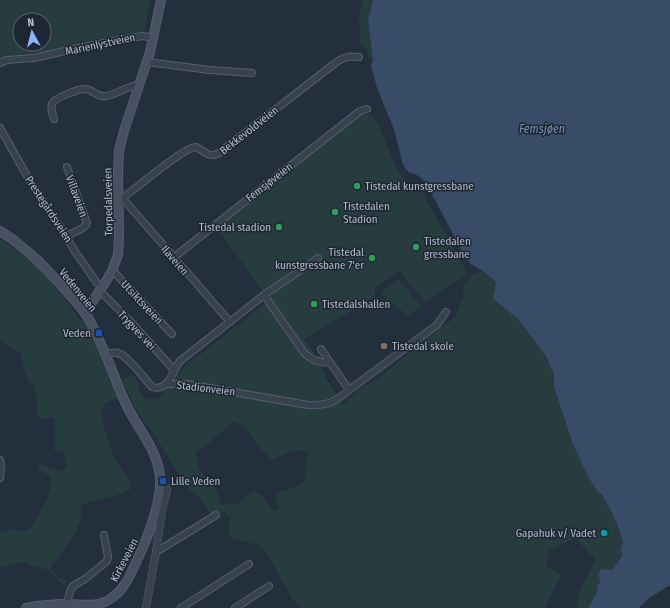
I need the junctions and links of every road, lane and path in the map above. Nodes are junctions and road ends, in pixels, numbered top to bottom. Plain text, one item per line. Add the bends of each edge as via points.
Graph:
1 (161, 0) edge
2 (154, 38) junction
3 (359, 57) dead end
4 (147, 62) junction
5 (0, 63) edge
6 (252, 73) dead end
7 (139, 85) junction
8 (367, 109) dead end
9 (54, 119) dead end
10 (0, 128) edge
11 (67, 167) dead end
12 (119, 199) junction
13 (0, 231) edge
14 (66, 236) junction
15 (173, 258) junction
16 (318, 258) dead end
17 (112, 271) junction
18 (101, 289) junction
19 (264, 295) junction
20 (84, 312) junction
21 (446, 312) dead end
22 (230, 322) junction
23 (172, 334) dead end
24 (321, 349) dead end
25 (106, 354) junction
26 (330, 363) junction
27 (174, 370) junction
28 (166, 384) junction
29 (349, 390) junction
30 (0, 460) edge
31 (0, 478) edge
32 (160, 484) junction
33 (216, 515) dead end
34 (104, 535) dead end
35 (156, 552) junction
36 (249, 564) dead end
37 (269, 586) dead end
38 (67, 604) junction
39 (26, 608) edge
40 (146, 608) edge
41 (181, 608) edge
42 (236, 608) edge

1 - 2 main road, Torpedalsveien
2 - 4 main road, Torpedalsveien
2 - 5 street, Marienlystveien via 142,36
3 - 12 street, Bekkevoldveien via 344,57 338,61 220,153 213,156 196,147 190,148
4 - 6 street
4 - 7 main road, Torpedalsveien
7 - 9 street via 104,96 81,89 60,97 52,105
7 - 12 main road, Torpedalsveien via 120,147
8 - 15 street, Femsjøveien via 360,111
10 - 14 street, Prestegårdsveien via 31,183
11 - 14 street, Villaveien via 86,226
12 - 15 street, Ilaveien via 125,201
12 - 17 main road, Torpedalsveien via 119,248
13 - 20 main road, Vedenveien via 42,264
14 - 18 street, Prestegårdsveien
15 - 22 street, Ilaveien
16 - 19 street, Stadionveien
17 - 18 main road, Torpedalsveien
17 - 23 street, Utsiktsveien
18 - 20 main road, Torpedalsveien
18 - 27 street, Trygves vei
19 - 22 street, Stadionveien
19 - 26 street via 305,354 320,362
20 - 25 main road, Vedenveien
21 - 29 street, Stadionveien via 437,325
22 - 27 street, Stadionveien via 180,361
24 - 26 street
25 - 28 street via 122,355 152,386 158,388
25 - 32 main road via 127,406 155,455
26 - 29 street
27 - 28 street, Stadionveien
28 - 29 street, Stadionveien via 195,385 317,406 328,404
30 - 31 street
32 - 35 street via 167,490
32 - 38 main road, Kirkeveien via 147,539 124,586 113,597 100,604
33 - 35 street
34 - 38 street, Kirkeveien via 107,561 73,586
35 - 40 street
36 - 41 street
37 - 42 street
38 - 39 main road, Kirkeveien

